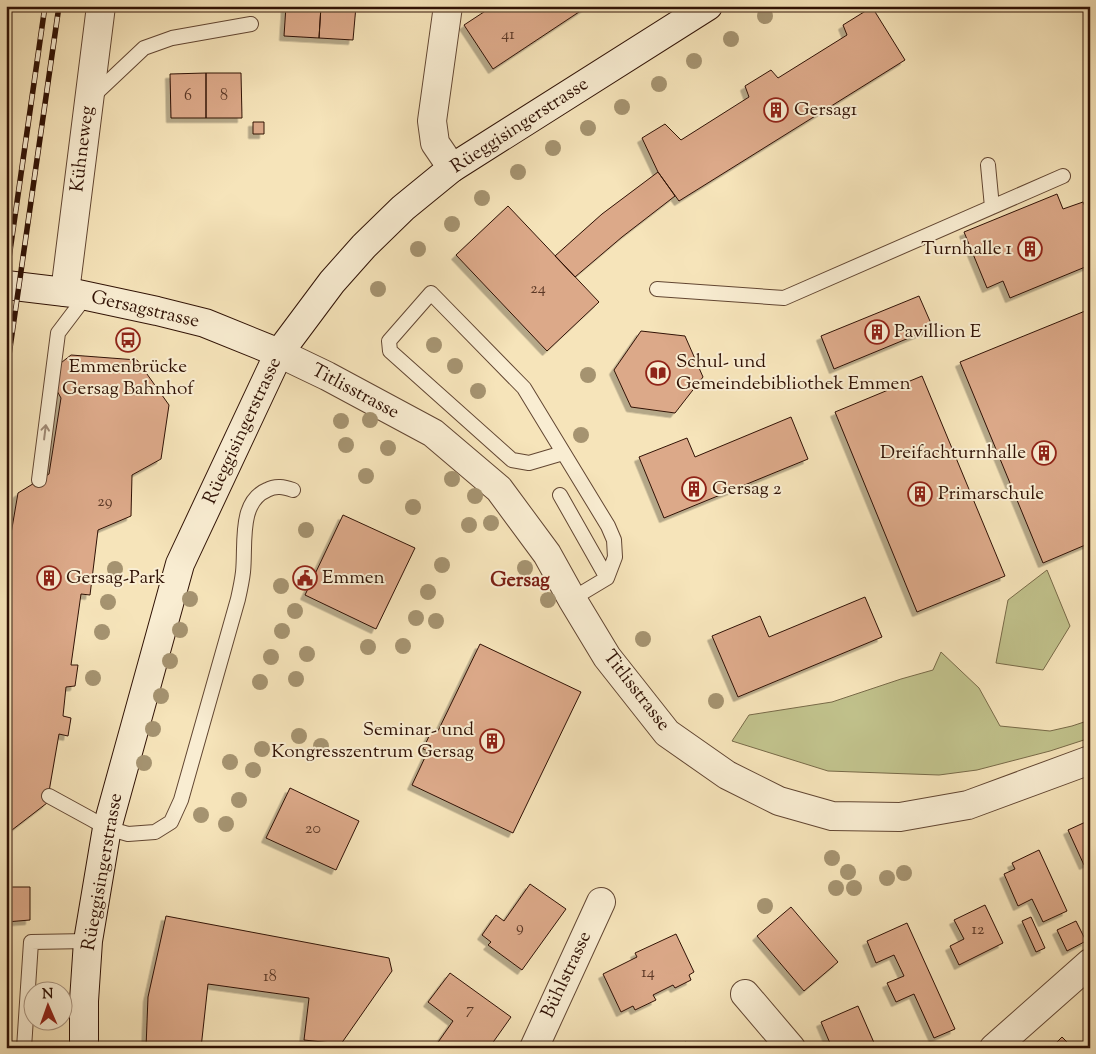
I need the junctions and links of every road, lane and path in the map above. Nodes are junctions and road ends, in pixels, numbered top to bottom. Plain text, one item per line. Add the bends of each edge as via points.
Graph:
1 (101, 6) edge
2 (448, 6) edge
3 (708, 6) edge
4 (251, 24) dead end
5 (89, 101) junction
6 (988, 165) dead end
7 (452, 168) junction
8 (1063, 176) dead end
9 (992, 207) junction
10 (6, 285) edge
11 (657, 289) dead end
12 (76, 294) junction
13 (279, 353) junction
14 (563, 453) junction
15 (39, 480) dead end
16 (293, 490) dead end
17 (560, 495) dead end
18 (607, 578) junction
19 (572, 599) junction
20 (1090, 760) edge
21 (49, 796) dead end
22 (107, 828) junction
23 (601, 902) dead end
24 (88, 941) junction
25 (1090, 962) edge
26 (745, 994) dead end
27 (24, 1048) edge
28 (84, 1048) edge
29 (534, 1048) edge
30 (791, 1048) edge
31 (994, 1048) edge

1 - 5 street, Kühneweg
2 - 7 street via 432,121 435,144
3 - 7 street, Rüeggisingerstrasse
4 - 5 lane via 172,38 144,48
5 - 12 street, Kühneweg
6 - 9 lane
7 - 13 street, Rüeggisingerstrasse via 403,208 364,246 332,282
8 - 9 lane
9 - 11 lane via 784,298
10 - 12 street, Gersagstrasse
12 - 13 street, Gersagstrasse via 205,323
15 -> 12 lane via 58,333
13 - 19 street, Titlisstrasse via 433,433 499,489 547,554
13 - 22 street, Rüeggisingerstrasse via 180,564
14 - 14 lane via 524,388 431,293 389,341 390,351 512,460 529,463
14 - 18 lane via 614,540 615,557
16 - 22 lane via 282,487 265,490 255,498 248,513 238,598 181,800 171,822 156,832 128,834
17 - 18 lane
18 - 19 lane
19 - 20 street, Titlisstrasse via 607,657 667,733 727,775 779,800 832,816 900,817 968,805
21 - 22 lane
22 - 24 street, Rüeggisingerstrasse
23 - 29 street, Bühlstrasse
24 - 27 lane via 31,942
24 - 28 street, Rüeggisingerstrasse
25 - 31 street
26 - 30 street

